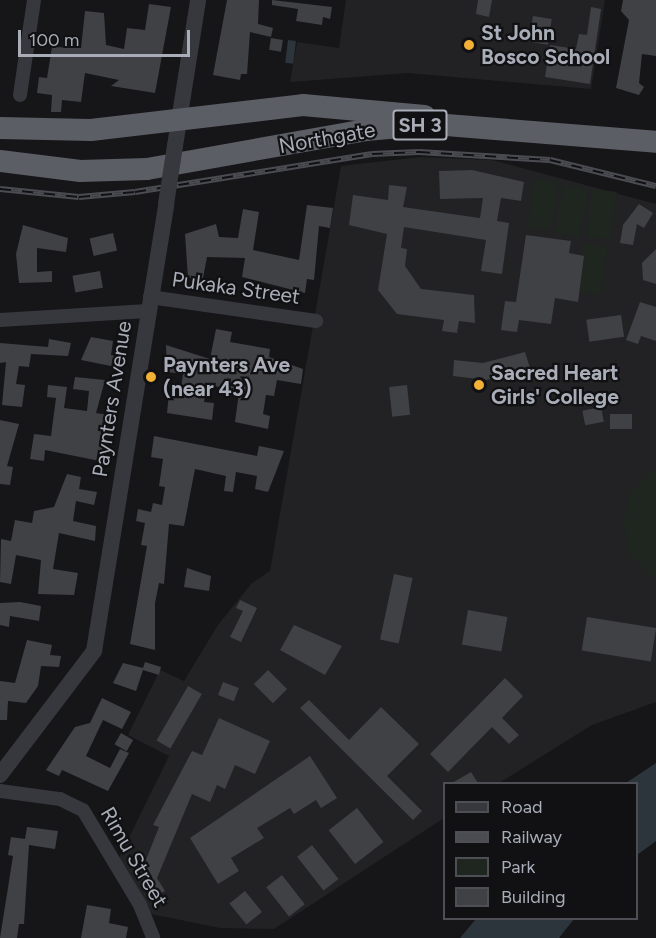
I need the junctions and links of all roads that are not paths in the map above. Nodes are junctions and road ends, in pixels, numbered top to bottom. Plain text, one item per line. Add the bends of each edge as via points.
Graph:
1 (34, 0) edge
2 (198, 0) edge
3 (20, 95) dead end
4 (179, 117) junction
5 (469, 125) junction
6 (0, 128) edge
7 (656, 142) edge
8 (0, 161) edge
9 (149, 304) junction
10 (0, 320) edge
11 (316, 321) dead end
12 (0, 789) edge
13 (153, 938) edge

1 - 3 street
2 - 4 street, Paynters Avenue
4 - 5 highway via 325,104
4 - 6 highway via 74,131
4 - 9 street, Paynters Avenue, bridge
5 - 7 highway, Northgate / SH 3
5 - 8 highway, Northgate / SH 3 via 366,130 147,169 80,171
9 - 10 street, Pukaka Street
9 - 11 street, Pukaka Street
9 - 12 street, Paynters Avenue via 94,651
12 - 13 street, Rimu Street via 60,799 83,810 140,905

